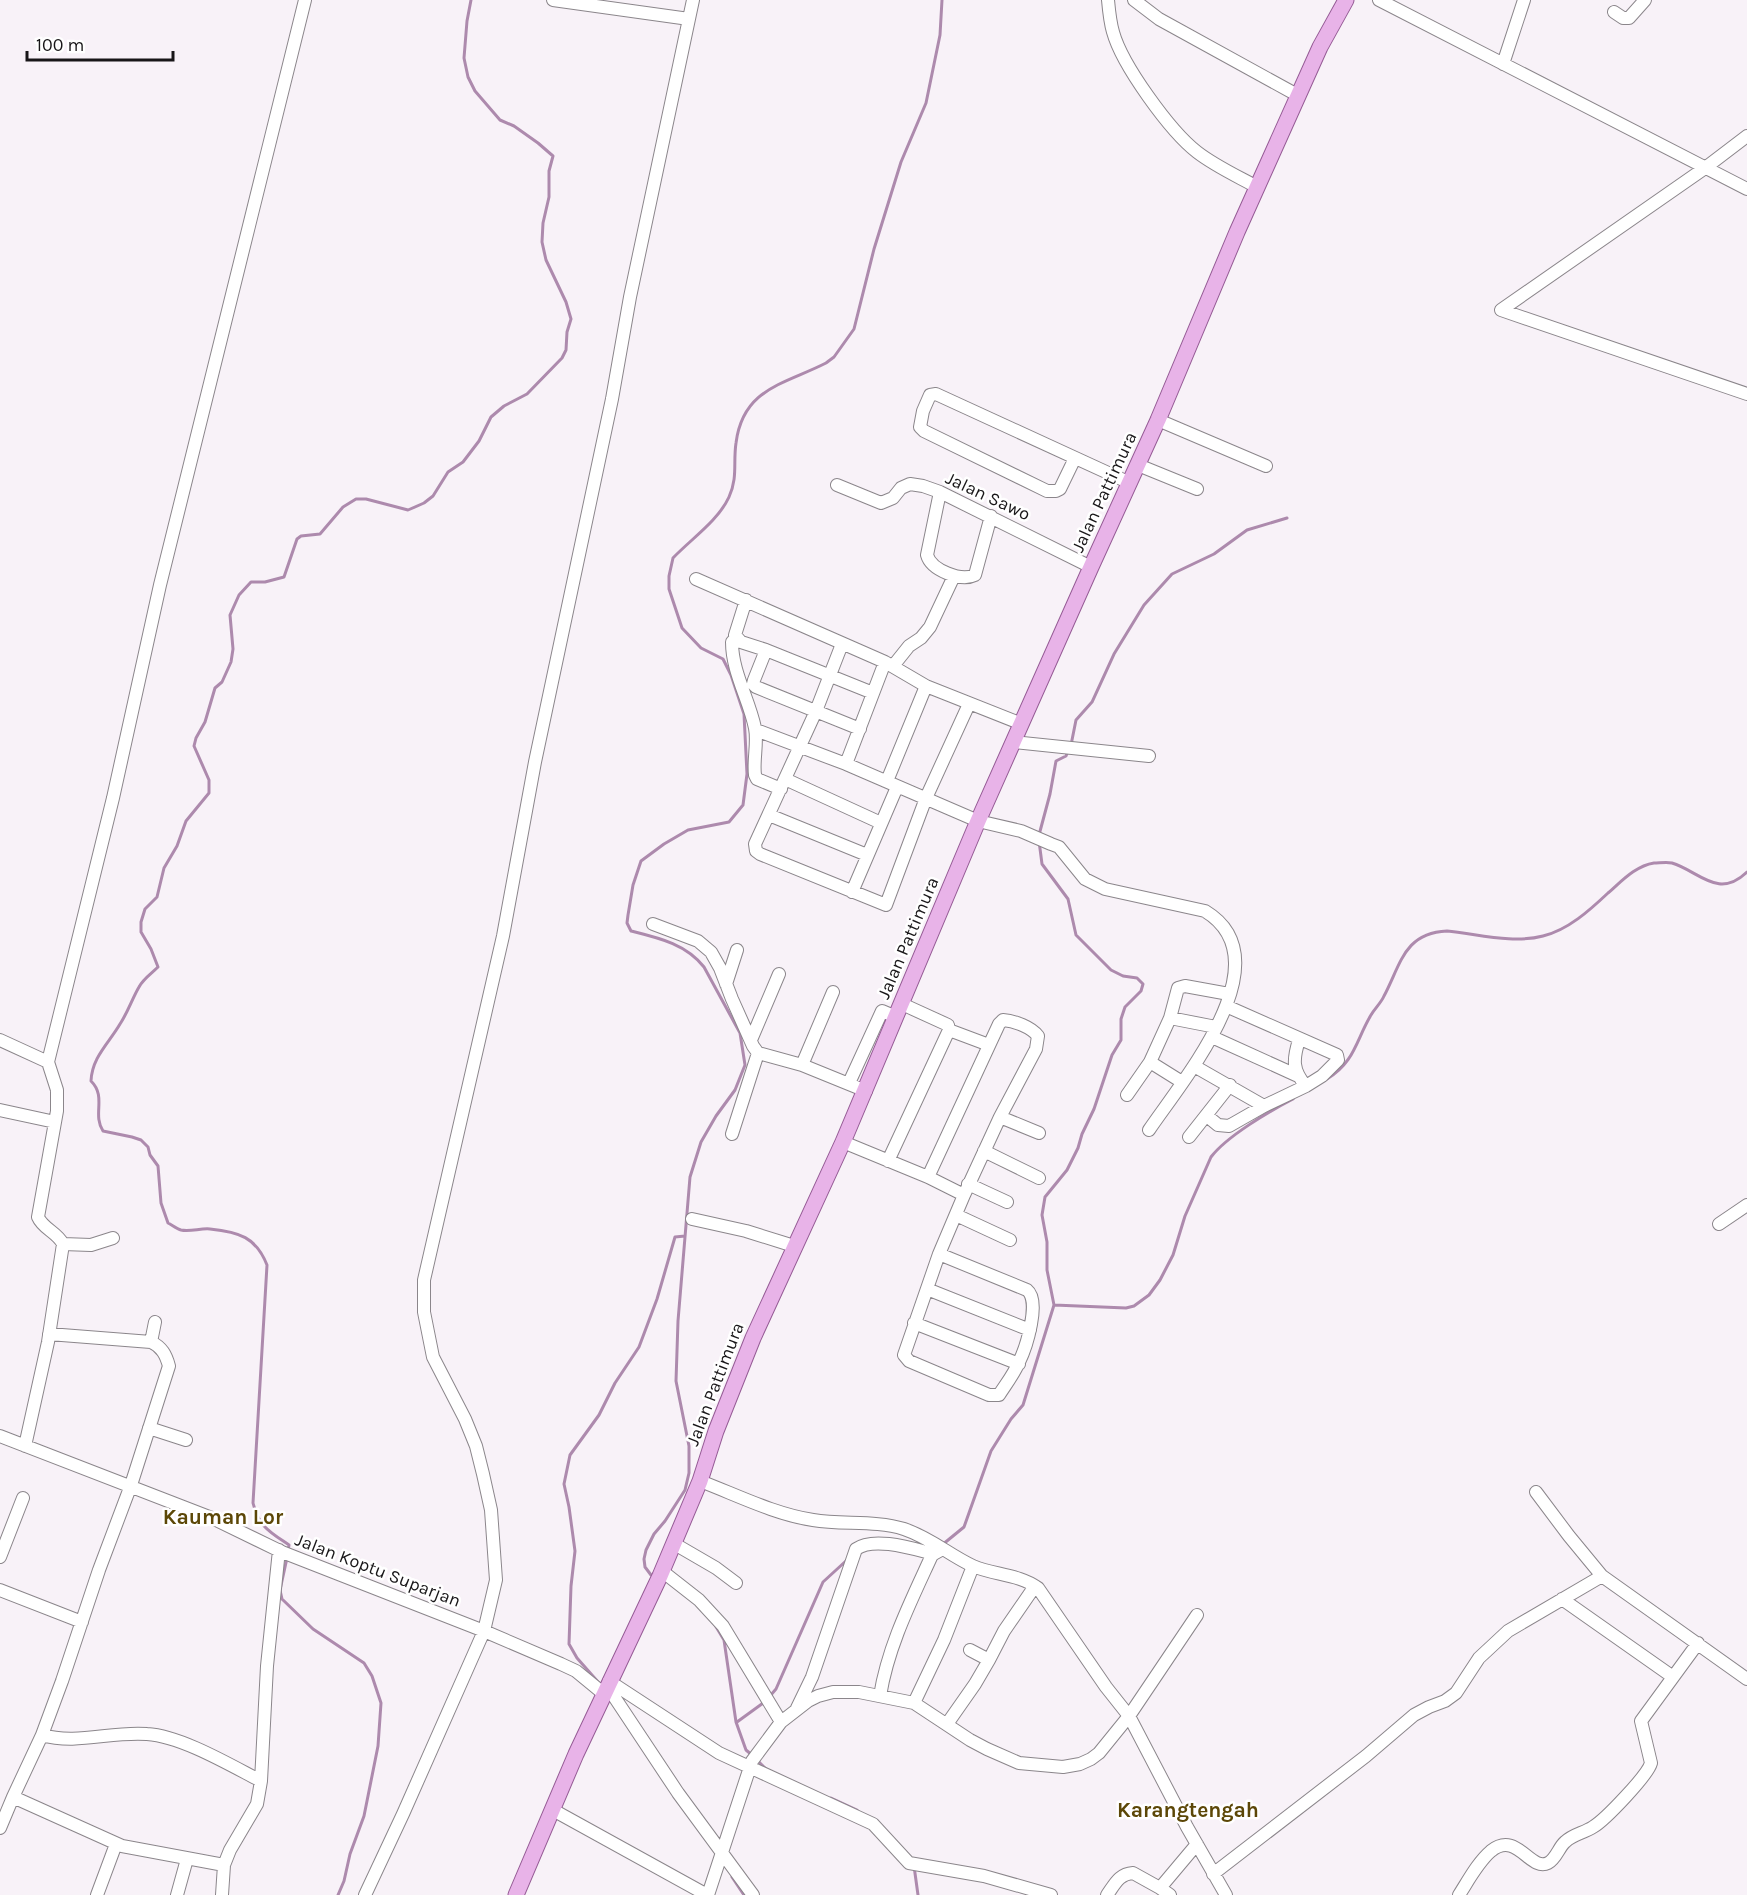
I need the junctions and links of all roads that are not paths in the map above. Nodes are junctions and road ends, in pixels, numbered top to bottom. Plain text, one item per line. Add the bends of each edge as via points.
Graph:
1 (305, 0) edge
2 (553, 0) edge
3 (693, 0) edge
4 (1108, 0) edge
5 (1134, 0) edge
6 (1346, 0) edge
7 (1379, 0) edge
8 (1524, 0) edge
9 (1646, 0) edge
10 (1614, 12) dead end
11 (689, 19) junction
12 (1503, 64) junction
13 (1299, 96) junction
14 (1747, 136) edge
15 (1705, 168) junction
16 (1257, 187) junction
17 (1747, 189) edge
18 (1747, 394) edge
19 (1158, 420) junction
20 (1075, 458) junction
21 (1138, 465) junction
22 (1266, 466) dead end
23 (1130, 483) junction
24 (837, 485) dead end
25 (1197, 489) dead end
26 (940, 492) junction
27 (991, 516) junction
28 (1091, 567) junction
29 (954, 576) junction
30 (696, 579) dead end
31 (746, 600) junction
32 (737, 638) junction
33 (842, 644) junction
34 (766, 650) junction
35 (889, 664) junction
36 (831, 676) junction
37 (926, 686) junction
38 (873, 693) junction
39 (969, 704) junction
40 (816, 711) junction
41 (1022, 724) junction
42 (860, 729) junction
43 (756, 730) junction
44 (1014, 742) junction
45 (799, 746) junction
46 (1149, 756) dead end
47 (846, 764) junction
48 (783, 784) junction
49 (892, 784) junction
50 (926, 798) junction
51 (769, 815) junction
52 (978, 821) junction
53 (881, 823) junction
54 (867, 855) junction
55 (852, 892) junction
56 (652, 924) dead end
57 (738, 950) dead end
58 (779, 974) dead end
59 (726, 984) junction
60 (833, 992) dead end
61 (1228, 1000) junction
62 (899, 1011) junction
63 (1170, 1018) junction
64 (949, 1030) junction
65 (1214, 1032) junction
66 (0, 1040) edge
67 (751, 1040) junction
68 (1299, 1040) junction
69 (989, 1045) junction
70 (758, 1053) junction
71 (48, 1062) junction
72 (1150, 1062) junction
73 (802, 1065) junction
74 (1194, 1066) junction
75 (1296, 1076) junction
76 (1182, 1082) junction
77 (849, 1083) junction
78 (1230, 1085) junction
79 (1306, 1086) junction
80 (866, 1091) junction
81 (1127, 1095) dead end
82 (1264, 1106) junction
83 (0, 1110) edge
84 (1207, 1116) junction
85 (1000, 1117) junction
86 (55, 1122) junction
87 (1149, 1130) dead end
88 (1039, 1133) dead end
89 (732, 1134) dead end
90 (1189, 1137) dead end
91 (843, 1142) junction
92 (984, 1151) junction
93 (888, 1161) junction
94 (928, 1177) junction
95 (1039, 1178) dead end
96 (966, 1190) junction
97 (1007, 1202) dead end
98 (1747, 1204) edge
99 (956, 1215) junction
100 (692, 1219) dead end
101 (1719, 1224) dead end
102 (1010, 1240) dead end
103 (103, 1242) dead end
104 (63, 1244) junction
105 (794, 1246) junction
106 (939, 1254) junction
107 (927, 1289) junction
108 (155, 1322) dead end
109 (914, 1323) junction
110 (1030, 1330) junction
111 (49, 1334) junction
112 (152, 1342) junction
113 (1019, 1364) junction
114 (150, 1428) junction
115 (0, 1436) edge
116 (186, 1440) dead end
117 (25, 1446) junction
118 (700, 1481) junction
119 (130, 1485) junction
120 (1536, 1492) dead end
121 (23, 1498) dead end
122 (673, 1543) junction
123 (937, 1548) junction
124 (281, 1551) junction
125 (0, 1557) edge
126 (973, 1566) junction
127 (1602, 1576) junction
128 (659, 1577) junction
129 (736, 1583) dead end
130 (1035, 1586) junction
131 (0, 1590) edge
132 (1562, 1599) junction
133 (1197, 1615) dead end
134 (82, 1622) junction
135 (484, 1631) junction
136 (1698, 1643) junction
137 (970, 1650) dead end
138 (988, 1660) junction
139 (1673, 1677) junction
140 (1747, 1679) edge
141 (606, 1688) junction
142 (880, 1696) junction
143 (914, 1703) junction
144 (796, 1709) junction
145 (1129, 1716) junction
146 (781, 1722) junction
147 (947, 1724) junction
148 (42, 1735) junction
149 (752, 1761) junction
150 (261, 1781) junction
151 (13, 1797) junction
152 (554, 1810) junction
153 (0, 1828) edge
154 (116, 1844) junction
155 (1197, 1844) junction
156 (721, 1855) junction
157 (187, 1859) junction
158 (224, 1865) junction
159 (1213, 1874) junction
160 (1165, 1891) edge
161 (97, 1895) edge
162 (177, 1895) edge
163 (222, 1895) edge
164 (365, 1895) edge
165 (516, 1895) edge
166 (707, 1895) edge
167 (753, 1895) edge
168 (1051, 1895) edge
169 (1107, 1895) edge
170 (1226, 1895) edge
171 (1459, 1895) edge

1 - 71 street via 160,585
2 - 11 street
3 - 11 street
4 - 16 street via 1113,33 1125,59 1162,116 1199,154
5 - 13 street via 1159,19
6 - 13 main road, Jalan Pattimura
7 - 12 street
8 - 12 street
9 - 10 street via 1629,18
11 - 135 street via 535,762 503,936 424,1280 424,1312 433,1357 476,1446 491,1510 496,1580
12 - 15 street
13 - 16 main road, Jalan Pattimura
14 - 15 street
15 - 17 street
15 - 18 street via 1501,310
16 - 19 main road, Jalan Pattimura
19 - 21 main road, Jalan Pattimura
19 - 22 street
20 - 20 street via 1060,489 1052,492 924,431 920,427 923,411 930,395 936,394
20 - 23 street
21 - 23 main road, Jalan Pattimura
21 - 25 street
23 - 28 main road, Jalan Pattimura
24 - 26 street, Jalan Sawo via 881,503 910,484
26 - 27 street, Jalan Sawo
26 - 29 street via 927,555 930,564
27 - 28 street, Jalan Sawo
27 - 29 street via 975,575
28 - 41 main road, Jalan Pattimura
29 - 35 street via 930,627
30 - 31 street
31 - 32 street via 736,626
31 - 33 street
32 - 34 street
32 - 43 street via 732,642 733,660
33 - 35 street
33 - 36 street
34 - 36 street
34 - 40 street via 753,684
35 - 37 street
35 - 38 street
36 - 38 street
36 - 40 street
37 - 39 street
37 - 49 street
38 - 42 street
39 - 41 street
39 - 50 street
40 - 42 street
40 - 45 street
41 - 44 main road, Jalan Pattimura
42 - 47 street
43 - 45 street
43 - 48 street via 755,775 757,779
44 - 46 street
44 - 52 main road, Jalan Pattimura
45 - 47 street
45 - 48 street
47 - 49 street
48 - 51 street
48 - 53 street
49 - 50 street
49 - 53 street
50 - 52 street
50 - 55 street via 888,904
51 - 54 street
51 - 55 street via 755,844 756,851
52 - 61 street via 1020,831 1059,848 1092,884 1216,917 1232,942 1236,957
52 - 62 main road, Jalan Pattimura
53 - 54 street
54 - 55 street
56 - 59 street via 705,945
57 - 59 street
58 - 67 street
59 - 67 street
60 - 73 street
61 - 63 street via 1180,986
61 - 65 street
61 - 68 street
62 - 64 street via 948,1025
62 - 77 street via 882,1011
62 - 80 main road, Jalan Pattimura
63 - 65 street
63 - 72 street
64 - 69 street
64 - 93 street
65 - 74 street
65 - 75 street
66 - 71 street
67 - 70 street
68 - 75 street
68 - 79 street via 1333,1052 1338,1058 1334,1066
69 - 85 street via 1003,1020 1031,1029 1038,1036 1036,1049
69 - 94 street
70 - 73 street
70 - 89 street
71 - 86 street via 57,1090
72 - 76 street
72 - 81 street
73 - 77 street
74 - 76 street
74 - 78 street
75 - 79 street
76 - 87 street
77 - 80 street
78 - 82 street
78 - 84 street
79 - 82 street
80 - 91 main road, Jalan Pattimura
82 - 84 street via 1229,1126 1218,1125
83 - 86 street
84 - 90 street
85 - 88 street
85 - 92 street
86 - 104 street via 38,1217
91 - 93 street
91 - 105 main road, Jalan Pattimura
92 - 95 street
92 - 96 street
93 - 94 street
94 - 96 street
96 - 97 street
96 - 99 street
98 - 101 street
99 - 102 street
99 - 106 street
100 - 105 street
103 - 104 street
104 - 111 street
105 - 118 main road, Jalan Pattimura via 731,1391
106 - 107 street
106 - 110 street via 1030,1293 1034,1303
107 - 109 street
107 - 110 street
108 - 112 street
109 - 113 street
109 - 113 street via 904,1354 909,1361 989,1395 999,1395
110 - 113 street
111 - 112 street
111 - 117 street
112 - 114 street via 159,1346 170,1366
114 - 116 street
114 - 119 street
115 - 117 street, Jalan Koptu Suparjan
117 - 119 street, Jalan Koptu Suparjan
118 - 122 main road, Jalan Pattimura
118 - 123 street via 798,1517 902,1528
119 - 124 street, Jalan Koptu Suparjan
119 - 134 street
120 - 127 street
121 - 125 street
122 - 128 main road, Jalan Pattimura
122 - 129 street
123 - 126 street
123 - 142 street via 895,1638
123 - 144 street via 891,1544 856,1549 812,1677
124 - 135 street, Jalan Koptu Suparjan
124 - 150 street via 267,1666
126 - 130 street
126 - 143 street
127 - 132 street
127 - 136 street
128 - 141 main road, Jalan Pattimura
128 - 146 street via 699,1600 723,1626
130 - 138 street
130 - 145 street
131 - 134 street
132 - 139 street
132 - 159 street via 1508,1631 1479,1658 1456,1692 1414,1715
133 - 145 street
134 - 148 street
135 - 141 street, Jalan Koptu Suparjan
135 - 164 street
136 - 139 street
136 - 140 street
137 - 138 street
138 - 147 street
139 - 171 street via 1641,1720 1651,1763 1632,1789 1594,1827 1562,1844 1546,1864 1532,1861 1518,1848 1497,1848 1475,1870
141 - 149 street via 719,1753
141 - 152 main road, Jalan Pattimura
141 - 156 street
142 - 143 street
142 - 144 street via 833,1692
143 - 147 street
144 - 146 street
145 - 147 street via 1091,1759 1063,1767 1020,1763 987,1749
145 - 155 street
146 - 149 street
148 - 150 street via 65,1740 147,1734 167,1737
148 - 151 street
149 - 156 street
149 - 168 street via 873,1824 914,1864 984,1876
150 - 158 street via 257,1804
151 - 153 street
151 - 154 street
152 - 165 main road, Jalan Pattimura
152 - 166 street
154 - 157 street
154 - 161 street
155 - 159 street
155 - 160 street
156 - 166 street
156 - 167 street
157 - 158 street
157 - 162 street
158 - 163 street
159 - 170 street
160 - 169 street via 1129,1873 1118,1878

